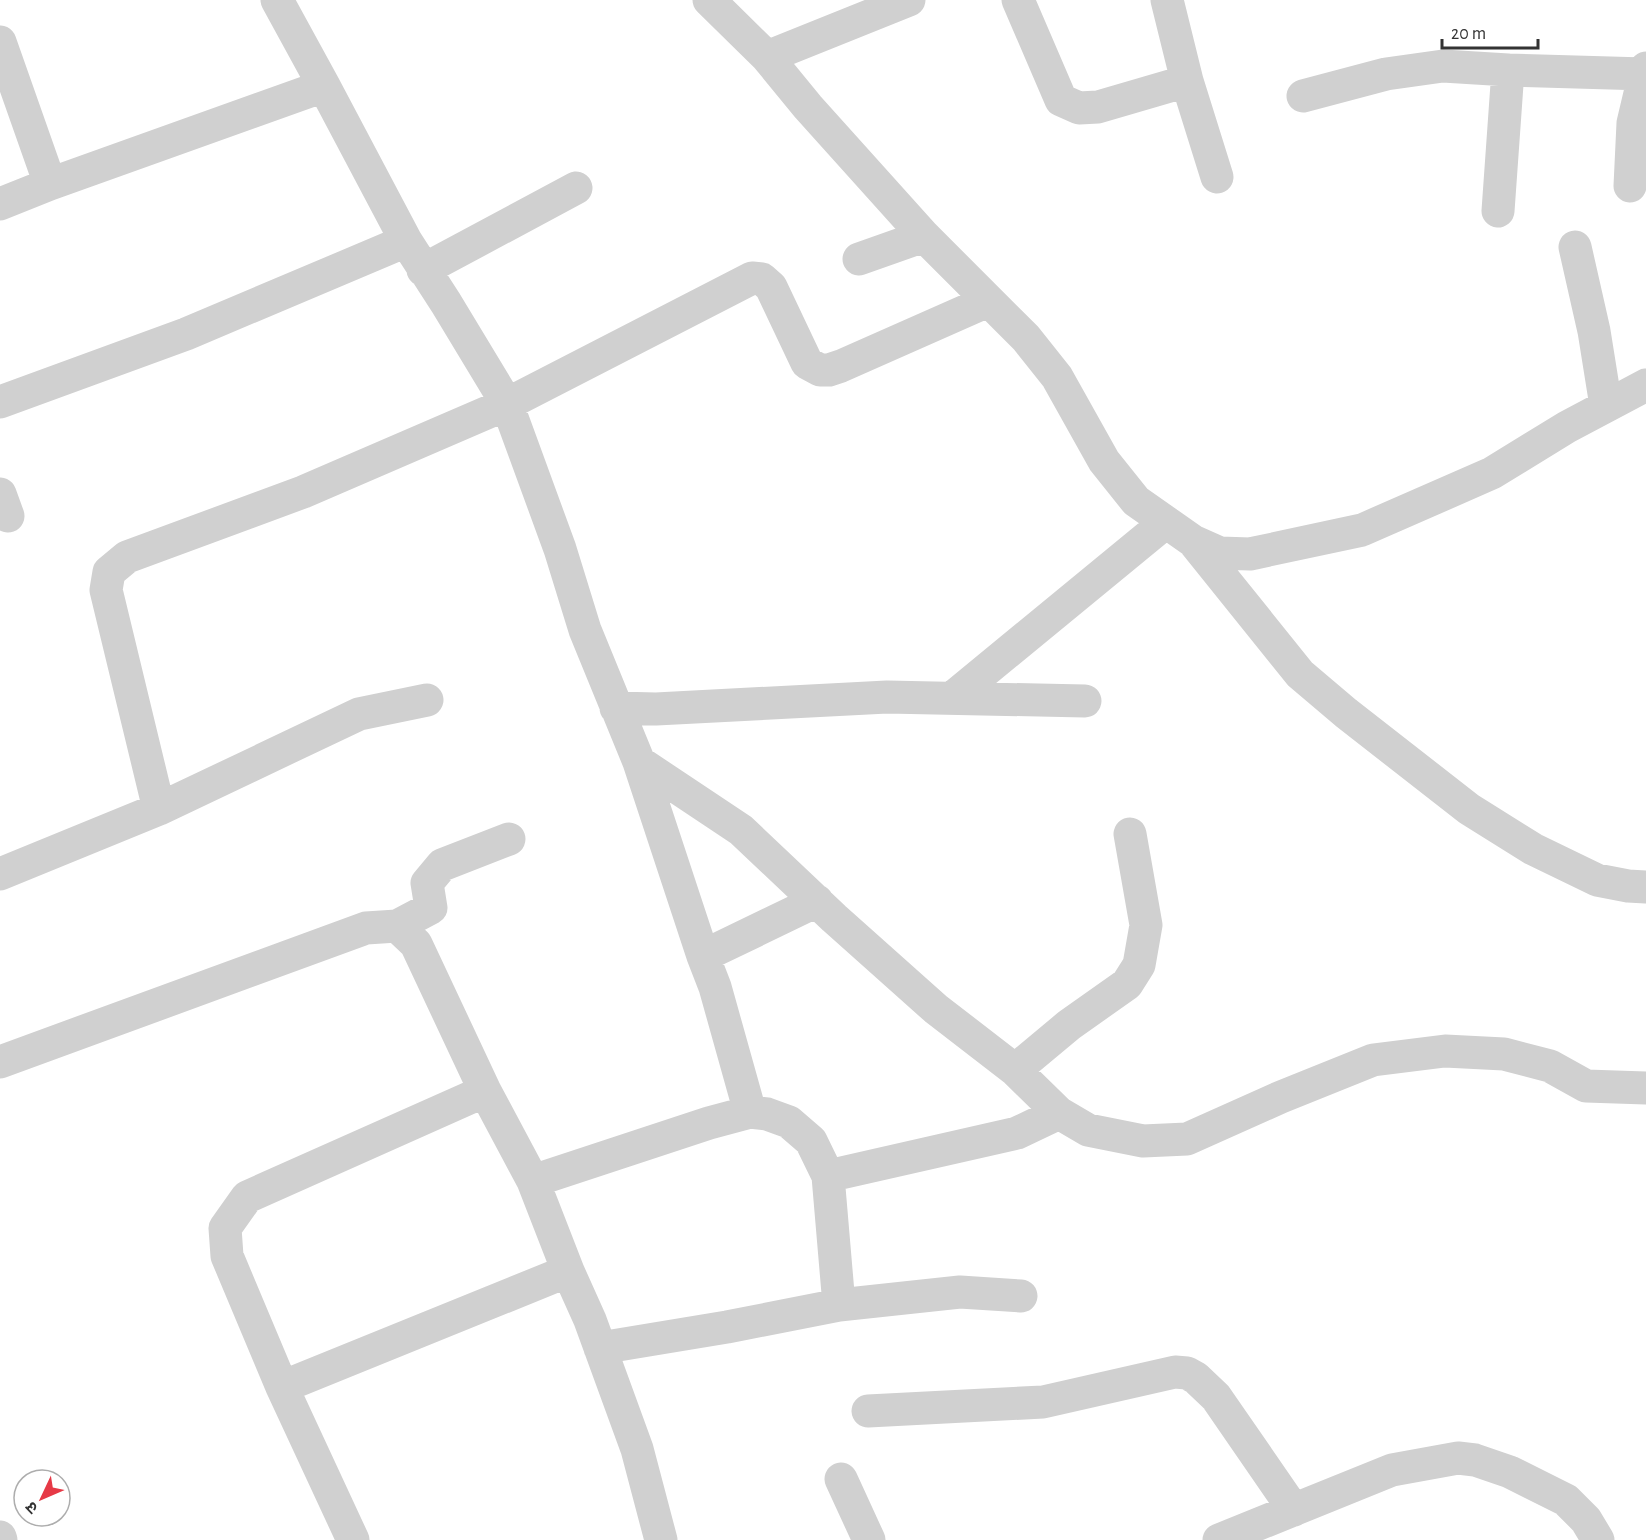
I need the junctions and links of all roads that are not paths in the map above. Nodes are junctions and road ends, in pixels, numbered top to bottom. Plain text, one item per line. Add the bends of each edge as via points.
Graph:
1 (277, 0) edge
2 (709, 0) edge
3 (909, 0) edge
4 (1018, 0) edge
5 (1167, 0) edge
6 (0, 42) edge
7 (767, 57) junction
8 (1508, 70) junction
9 (1646, 71) edge
10 (1187, 81) junction
11 (324, 86) junction
12 (1303, 96) dead end
13 (1640, 123) edge
14 (1217, 177) dead end
15 (50, 184) junction
16 (1630, 186) dead end
17 (576, 188) dead end
18 (0, 204) edge
19 (1498, 211) dead end
20 (924, 236) junction
21 (406, 241) junction
22 (1575, 248) dead end
23 (859, 259) dead end
24 (423, 270) junction
25 (988, 301) junction
26 (1646, 385) edge
27 (0, 402) edge
28 (507, 404) junction
29 (1606, 406) junction
30 (1166, 522) junction
31 (1193, 541) junction
32 (952, 698) junction
33 (427, 700) dead end
34 (1085, 701) dead end
35 (616, 708) junction
36 (639, 762) junction
37 (159, 809) junction
38 (1130, 834) dead end
39 (509, 839) dead end
40 (0, 874) edge
41 (1646, 887) edge
42 (817, 901) junction
43 (397, 926) junction
44 (702, 956) junction
45 (0, 1062) edge
46 (1016, 1070) junction
47 (1646, 1088) edge
48 (485, 1091) junction
49 (750, 1112) junction
50 (1059, 1113) junction
51 (828, 1176) junction
52 (533, 1181) junction
53 (568, 1271) junction
54 (1021, 1296) dead end
55 (839, 1305) junction
56 (600, 1348) junction
57 (282, 1387) junction
58 (868, 1411) dead end
59 (841, 1479) dead end
60 (1294, 1510) junction
61 (353, 1540) edge
62 (661, 1540) edge
63 (869, 1540) edge
64 (1219, 1540) edge
65 (1598, 1540) edge

1 - 11 street
2 - 7 street
3 - 7 street
4 - 10 street via 1061,100 1079,108 1098,107
5 - 10 street
6 - 15 street
7 - 20 street
8 - 9 street
8 - 12 street via 1443,66 1386,74
8 - 19 street
9 - 13 street
10 - 14 street
11 - 15 street
11 - 21 street
13 - 16 street
15 - 18 street
17 - 24 street
20 - 23 street
20 - 25 street
21 - 24 street
21 - 27 street via 186,334
22 - 29 street
24 - 28 street
25 - 28 street via 842,366 820,370 807,363 771,287 762,279 752,278
25 - 30 street via 1026,338 1057,377 1104,460 1136,501
26 - 29 street
28 - 35 street
28 - 37 street via 303,492 127,557 109,572 106,590
29 - 31 street via 1492,473 1362,530 1250,554 1220,553
30 - 31 street
30 - 32 street
31 - 41 street via 1300,674 1469,809 1533,849 1597,880
32 - 34 street
32 - 35 street
33 - 37 street via 359,714
35 - 36 street
36 - 42 street via 741,830
36 - 44 street
37 - 40 street
38 - 46 street via 1146,925 1139,964 1127,984 1069,1025
39 - 43 street via 442,865 427,884 431,908
42 - 44 street
42 - 46 street via 936,1009
43 - 45 street via 366,928
43 - 48 street via 416,944
44 - 49 street via 715,987
46 - 50 street
47 - 50 street via 1586,1086 1550,1066 1504,1054 1445,1051 1373,1060 1187,1139 1143,1141 1088,1130
48 - 52 street
48 - 57 street via 247,1197 225,1228 227,1256
49 - 51 street via 789,1122 811,1141
49 - 52 street
50 - 51 street via 1017,1133
51 - 55 street
52 - 53 street
53 - 56 street
53 - 57 street
54 - 55 street via 960,1292
55 - 56 street
56 - 62 street via 637,1449
57 - 61 street
58 - 60 street via 1043,1402 1175,1372 1187,1373 1216,1397
59 - 63 street
60 - 64 street
60 - 65 street via 1392,1470 1458,1458 1510,1472 1566,1500 1586,1520

